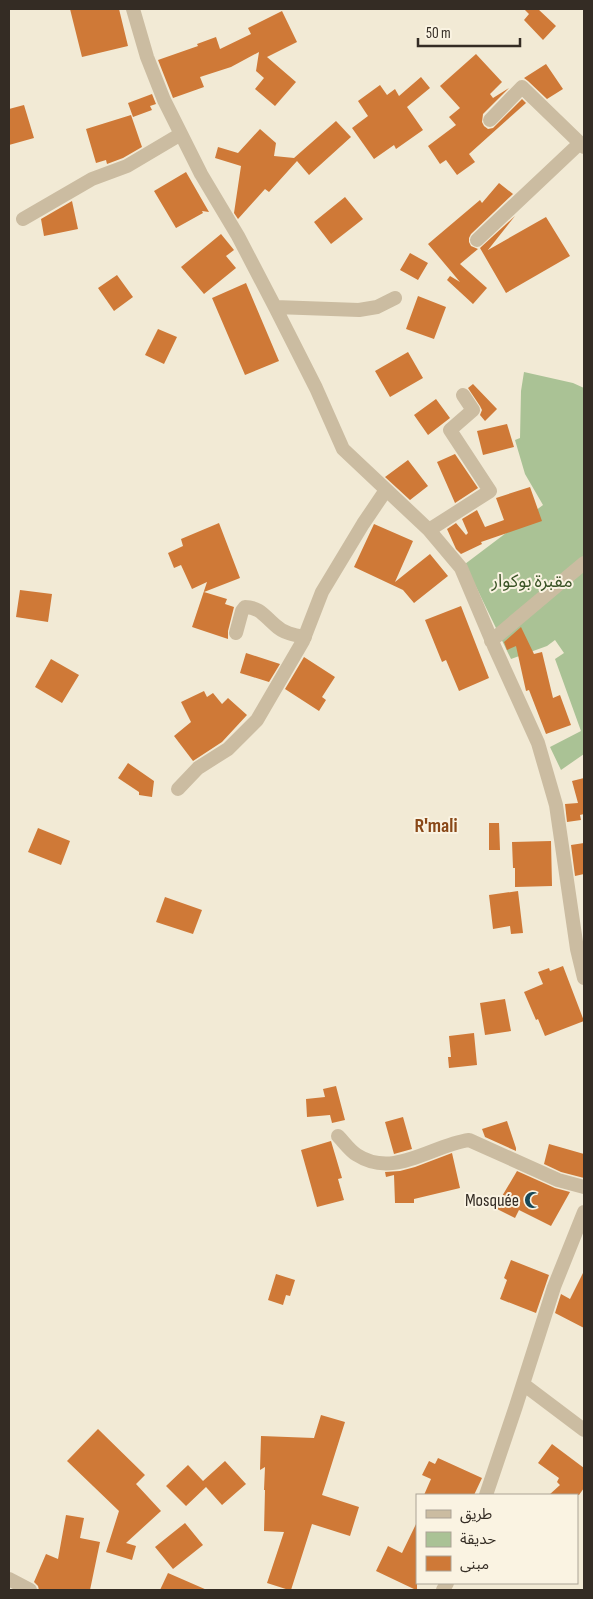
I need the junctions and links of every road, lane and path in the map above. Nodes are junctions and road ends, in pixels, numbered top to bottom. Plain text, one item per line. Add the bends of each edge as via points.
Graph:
1 (133, 9) edge
2 (490, 120) dead end
3 (181, 134) junction
4 (582, 145) edge
5 (23, 219) dead end
6 (477, 240) dead end
7 (395, 298) dead end
8 (276, 307) junction
9 (463, 395) dead end
10 (386, 490) junction
11 (429, 530) junction
12 (584, 563) edge
13 (236, 633) dead end
14 (305, 637) junction
15 (492, 641) junction
16 (178, 789) dead end
17 (584, 978) edge
18 (338, 1136) dead end
19 (584, 1187) edge
20 (584, 1212) edge
21 (523, 1384) junction
22 (584, 1430) edge
23 (486, 1494) edge
24 (9, 1579) edge
25 (30, 1590) edge

1 - 3 street via 147,57
2 - 4 street via 522,87
3 - 5 street via 127,166 92,179
3 - 8 street
4 - 6 street
7 - 8 street via 377,307 359,310
8 - 10 street via 343,449
9 - 11 street via 473,410 450,430 490,491
10 - 11 street
10 - 14 street via 322,592
11 - 15 street via 461,568
12 - 15 street
13 - 14 street via 242,611 252,607 286,632
14 - 16 street via 257,720 228,749 198,768
15 - 17 street via 538,743 556,805
18 - 19 street via 357,1155 391,1164 469,1140 558,1180
20 - 21 street via 554,1287
21 - 22 street
21 - 23 street
24 - 25 street

